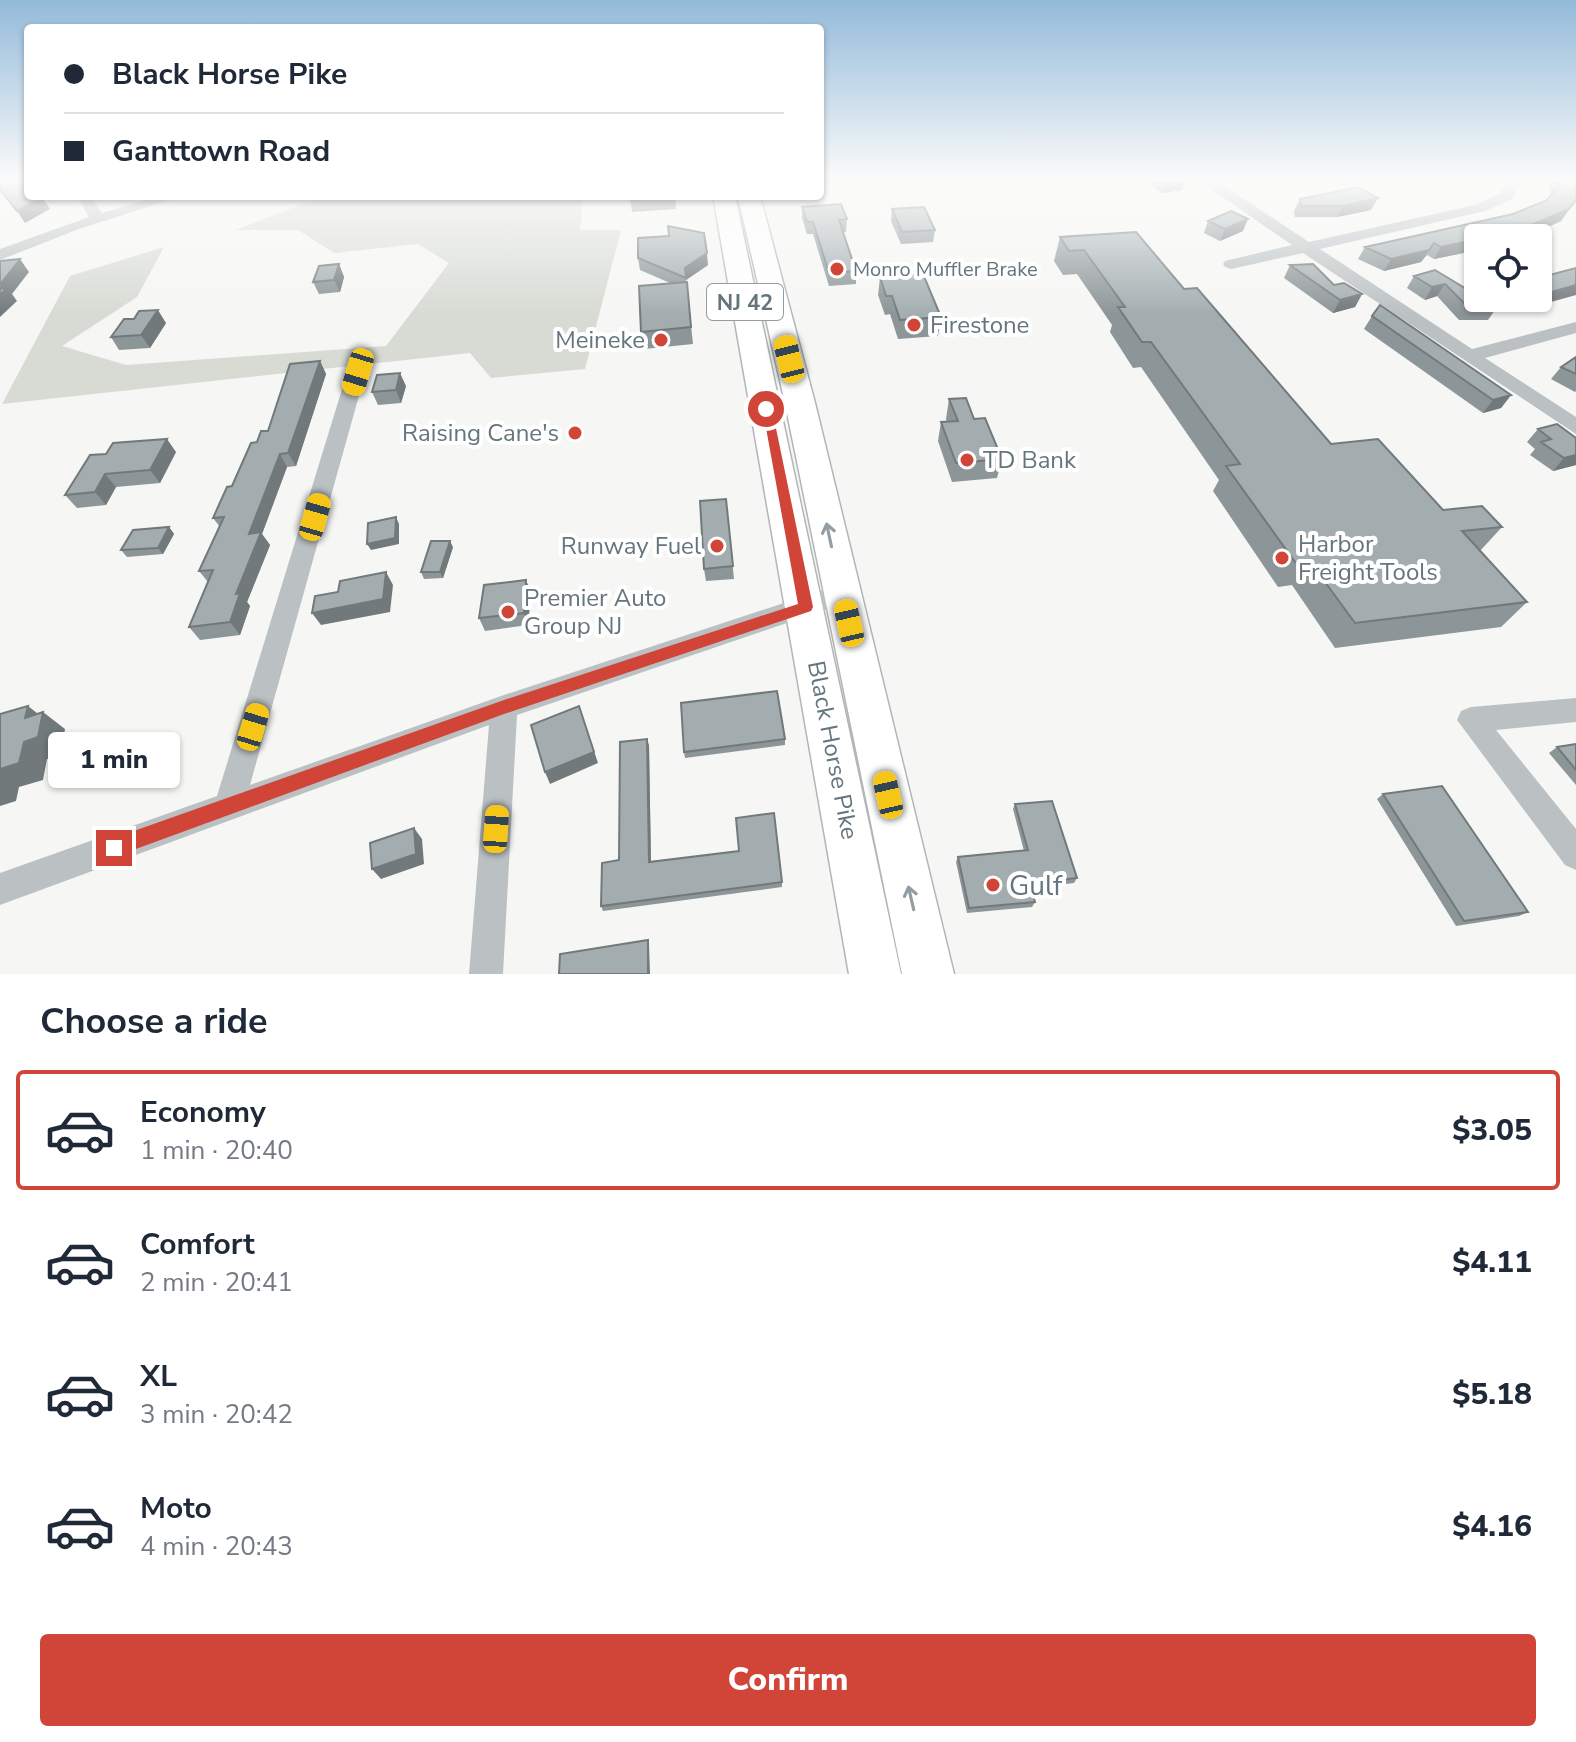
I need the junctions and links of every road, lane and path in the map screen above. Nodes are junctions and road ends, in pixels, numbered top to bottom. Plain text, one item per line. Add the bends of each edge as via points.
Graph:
1 (83, 223) edge
2 (731, 223) edge
3 (756, 223) edge
4 (1271, 223) edge
5 (1408, 223) edge
6 (1306, 247) junction
7 (0, 255) edge
8 (1231, 264) dead end
9 (1576, 327) edge
10 (1469, 356) junction
11 (360, 360) dead end
12 (1576, 427) edge
13 (824, 601) junction
14 (504, 707) junction
15 (1576, 710) edge
16 (229, 806) junction
17 (1576, 854) edge
18 (0, 889) edge
19 (486, 974) edge
20 (875, 974) edge
21 (928, 974) edge

1 - 7 street
2 - 13 highway, Black Horse Pike / NJ 42
13 -> 3 highway, Black Horse Pike / NJ 42 via 800,403
4 - 6 street
5 - 6 street
6 - 8 street
6 - 10 street
9 - 10 street
10 - 12 street
11 - 16 street
13 - 14 street
13 - 20 highway, Black Horse Pike / NJ 42
21 -> 13 highway, Black Horse Pike / NJ 42
14 - 16 street
14 - 19 street
15 - 17 street via 1471,720
16 - 18 street

